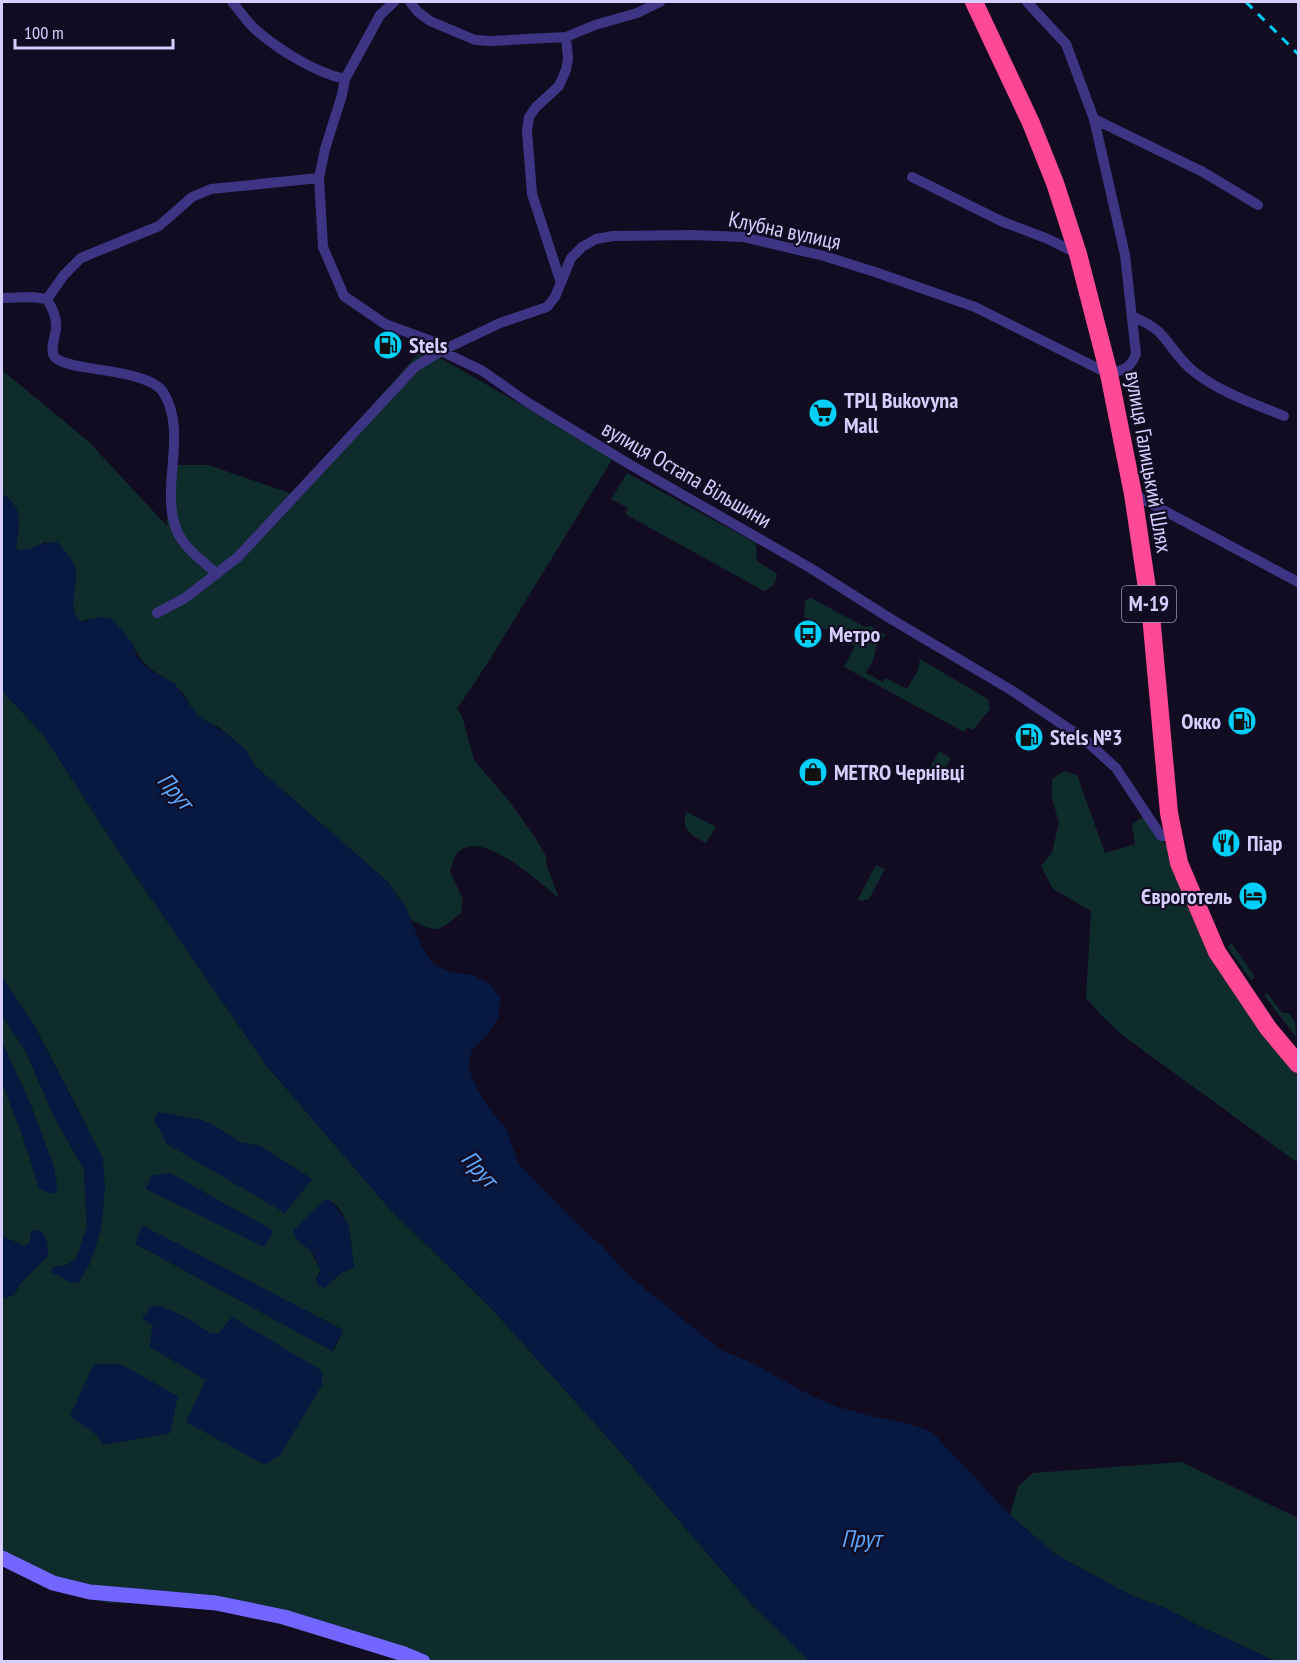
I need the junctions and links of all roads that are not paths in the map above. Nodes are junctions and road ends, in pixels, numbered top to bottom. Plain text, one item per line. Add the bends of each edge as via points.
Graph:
1 (232, 2) edge
2 (394, 2) edge
3 (410, 2) edge
4 (660, 2) edge
5 (974, 2) edge
6 (1027, 2) edge
7 (566, 37) junction
8 (345, 79) junction
9 (1094, 119) junction
10 (912, 177) dead end
11 (319, 178) junction
12 (1258, 205) dead end
13 (1078, 254) junction
14 (561, 283) junction
15 (2, 298) edge
16 (47, 299) junction
17 (1132, 316) junction
18 (441, 351) junction
19 (1109, 374) junction
20 (1284, 416) dead end
21 (1133, 494) junction
22 (217, 574) junction
23 (1299, 582) edge
24 (157, 613) dead end
25 (1173, 836) junction
26 (1299, 1064) edge
27 (2, 1558) edge
28 (423, 1662) edge

1 - 8 street via 255,29 284,52
2 - 8 street, вулиця Остапа Вільшини via 380,15
3 - 7 street via 430,21 475,40
4 - 7 street
5 - 13 highway, вулиця Галицький Шлях / М-19 via 1031,123
6 - 9 street via 1066,44
7 - 14 street via 566,70 559,86 529,117 527,131 532,194
8 - 11 street, вулиця Остапа Вільшини
9 - 12 street via 1193,167
9 - 17 street via 1125,255
10 - 13 street
11 - 16 street via 211,189 192,197 159,226 81,258
11 - 18 street, вулиця Остапа Вільшини via 323,247 344,296 385,324 434,342
13 - 19 highway, вулиця Галицький Шлях / М-19
14 - 18 street, Клубна вулиця via 547,307 500,323
14 - 19 street, Клубна вулиця via 571,258 596,239 743,237 824,256 975,307
15 - 16 street
16 - 22 street via 54,311 54,355 60,362 153,382 162,390 169,403 173,430 172,511 178,532
17 - 19 street via 1136,354 1132,364
17 - 20 street via 1160,333 1197,375
18 - 22 street, Клубна вулиця via 415,367 238,557
18 - 25 street, вулиця Остапа Вільшини via 481,370 629,464 1011,690 1084,739 1116,768 1161,836
19 - 21 highway, вулиця Галицький Шлях / М-19
21 - 23 street
21 - 25 highway, вулиця Галицький Шлях / М-19 via 1151,615
22 - 24 street, Клубна вулиця
25 - 26 highway, вулиця Галицький Шлях / М-19 via 1179,863 1217,952 1268,1028
27 - 28 main road via 53,1582 90,1592 216,1603 284,1617

